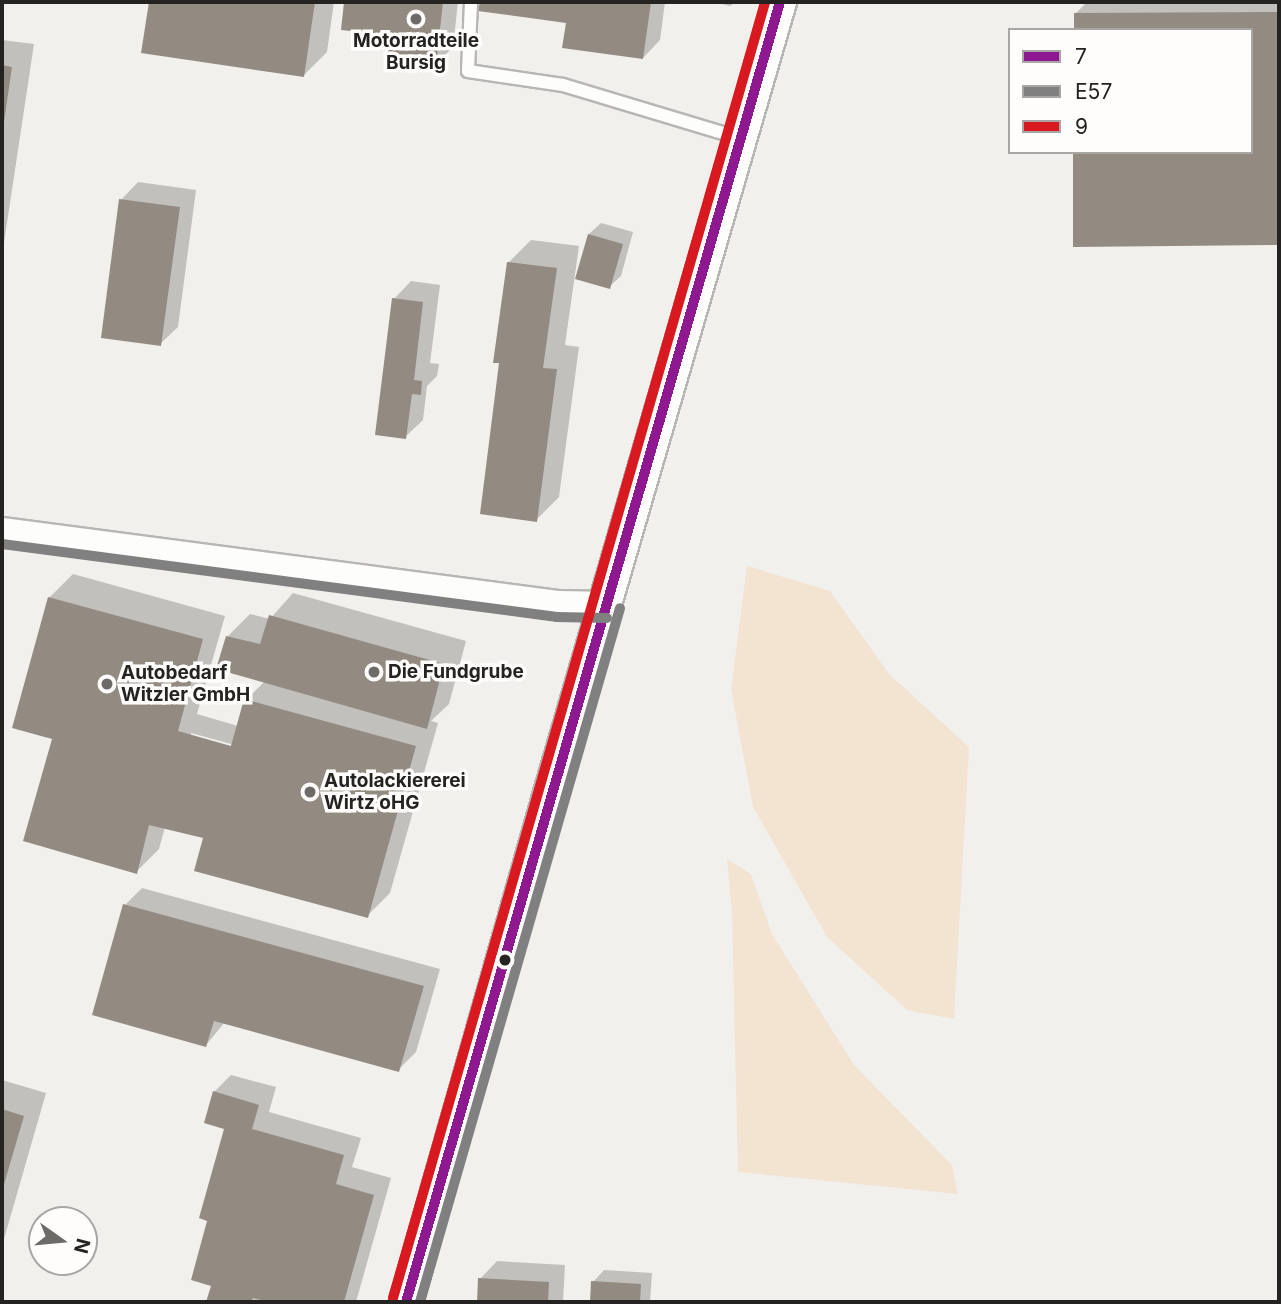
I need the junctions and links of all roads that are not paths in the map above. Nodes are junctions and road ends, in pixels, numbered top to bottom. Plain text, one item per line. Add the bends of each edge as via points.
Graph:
1 (471, 2) edge
2 (780, 2) edge
3 (743, 139) junction
4 (2, 530) edge
5 (607, 604) junction
6 (406, 1302) edge

1 - 3 lane via 468,71 563,85
2 - 3 street
3 - 5 street
4 - 5 street via 559,603
5 - 6 street

